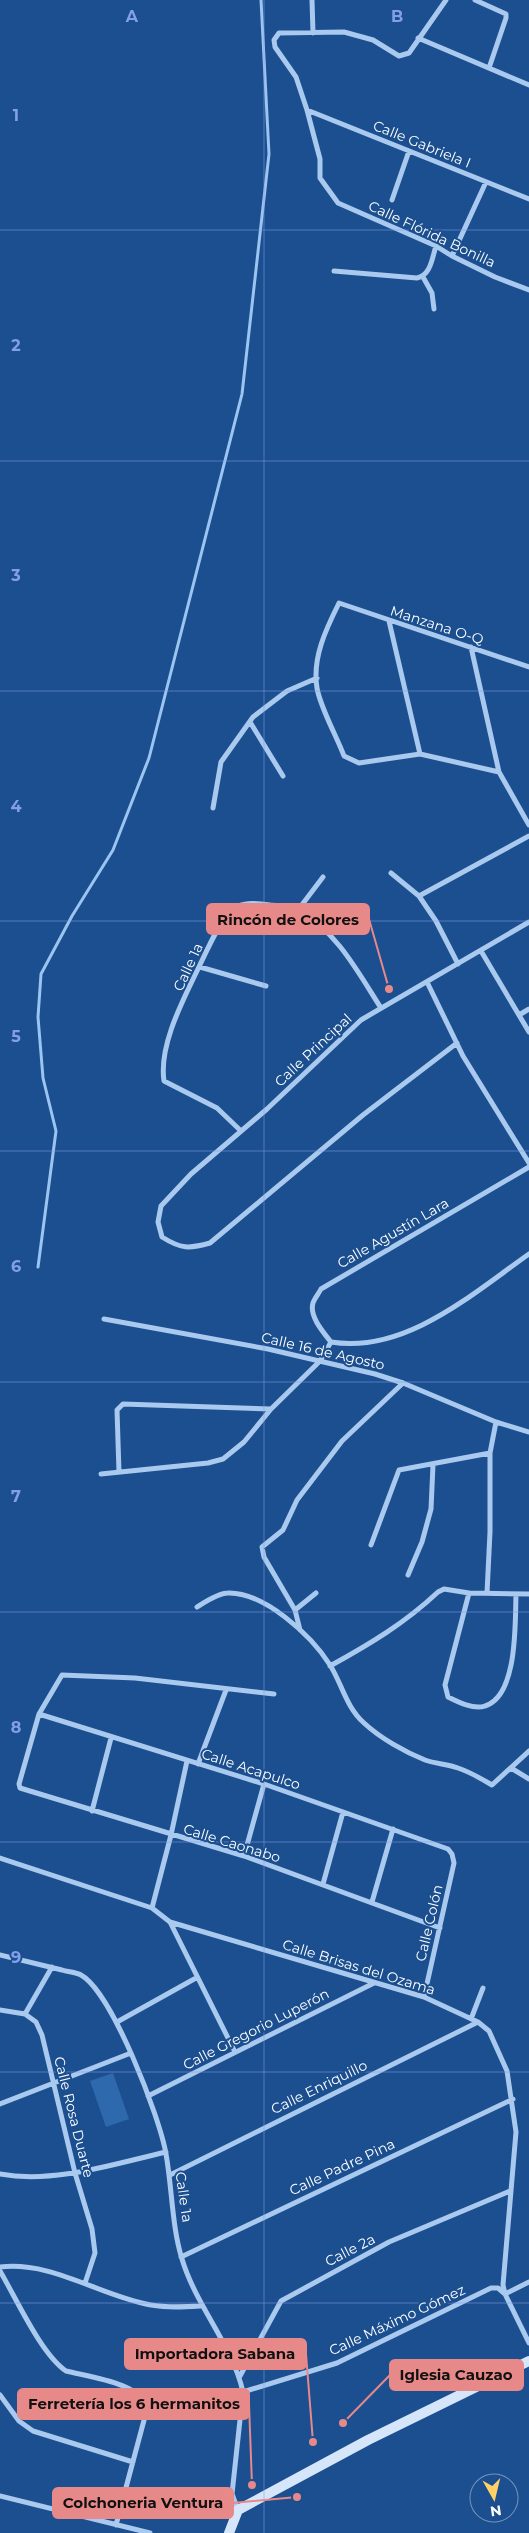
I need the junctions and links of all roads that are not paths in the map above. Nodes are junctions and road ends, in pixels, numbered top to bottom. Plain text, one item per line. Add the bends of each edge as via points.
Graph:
1 (312, 0) edge
2 (446, 0) edge
3 (476, 0) edge
4 (313, 32) junction
5 (418, 38) junction
6 (489, 68) junction
7 (529, 85) edge
8 (307, 110) junction
9 (409, 151) junction
10 (486, 182) junction
11 (529, 199) edge
12 (392, 200) dead end
13 (436, 246) junction
14 (452, 256) junction
15 (334, 270) dead end
16 (423, 277) junction
17 (529, 290) edge
18 (434, 309) dead end
19 (389, 620) junction
20 (471, 648) junction
21 (529, 667) edge
22 (317, 678) junction
23 (250, 722) junction
24 (420, 754) junction
25 (499, 772) junction
26 (283, 776) dead end
27 (213, 808) dead end
28 (529, 825) edge
29 (529, 836) edge
30 (391, 873) dead end
31 (323, 877) dead end
32 (419, 896) junction
33 (298, 910) junction
34 (529, 922) edge
35 (481, 951) junction
36 (458, 964) junction
37 (200, 967) junction
38 (427, 982) junction
39 (266, 986) dead end
40 (381, 1008) junction
41 (529, 1009) edge
42 (519, 1015) junction
43 (529, 1032) edge
44 (457, 1044) junction
45 (241, 1131) junction
46 (529, 1165) edge
47 (529, 1254) edge
48 (104, 1318) dead end
49 (331, 1342) junction
50 (320, 1361) junction
51 (403, 1383) junction
52 (271, 1409) junction
53 (496, 1422) junction
54 (529, 1432) edge
55 (490, 1453) junction
56 (434, 1465) junction
57 (119, 1472) junction
58 (101, 1474) dead end
59 (371, 1545) dead end
60 (408, 1575) dead end
61 (487, 1592) junction
62 (316, 1593) dead end
63 (468, 1593) junction
64 (516, 1594) junction
65 (529, 1594) edge
66 (197, 1606) dead end
67 (296, 1610) junction
68 (300, 1630) junction
69 (330, 1666) junction
70 (226, 1690) junction
71 (274, 1694) dead end
72 (40, 1714) junction
73 (111, 1738) junction
74 (529, 1751) edge
75 (187, 1761) junction
76 (198, 1764) junction
77 (511, 1768) junction
78 (529, 1780) edge
79 (264, 1784) junction
80 (92, 1811) junction
81 (343, 1812) junction
82 (393, 1829) junction
83 (171, 1835) junction
84 (452, 1854) joint
85 (244, 1856) junction
86 (0, 1858) edge
87 (323, 1884) junction
88 (372, 1902) junction
89 (152, 1908) junction
90 (170, 1922) junction
91 (440, 1928) junction
92 (0, 1955) edge
93 (52, 1968) junction
94 (196, 1978) junction
95 (374, 1983) junction
96 (483, 1988) dead end
97 (424, 1997) junction
98 (0, 2010) edge
99 (25, 2014) junction
100 (471, 2018) junction
101 (117, 2022) junction
102 (478, 2022) junction
103 (131, 2052) junction
104 (235, 2052) junction
105 (55, 2084) junction
106 (148, 2096) junction
107 (513, 2099) junction
108 (0, 2104) edge
109 (166, 2152) junction
110 (75, 2173) junction
111 (0, 2174) edge
112 (170, 2175) junction
113 (510, 2191) junction
114 (181, 2257) junction
115 (0, 2267) edge
116 (0, 2271) edge
117 (529, 2282) edge
118 (86, 2283) junction
119 (505, 2294) junction
120 (201, 2306) junction
121 (529, 2342) edge
122 (529, 2360) edge
123 (240, 2376) junction
124 (243, 2392) junction
125 (0, 2395) edge
126 (133, 2462) junction
127 (0, 2496) edge
128 (238, 2510) junction
129 (116, 2525) junction
130 (150, 2533) edge
131 (229, 2533) edge

1 - 4 street
2 - 5 street
3 - 6 street via 506,14
4 - 5 street, Calle Flórida Bonilla via 344,32 373,40 399,56 409,53
4 - 8 street, Calle Flórida Bonilla via 279,33 274,40 275,47 296,77
5 - 6 street
6 - 7 street
8 - 9 street, Calle Gabriela I
8 - 13 street, Calle Flórida Bonilla via 320,159 320,178 338,203
9 - 10 street, Calle Gabriela I
9 - 12 street
10 - 11 street, Calle Gabriela I
10 - 14 street
13 - 14 street, Calle Flórida Bonilla
13 - 16 street
14 - 17 street, Calle Flórida Bonilla
15 - 16 street
16 - 18 street via 432,293
19 - 20 street, Manzana O-Q
19 - 22 street, Manzana O-Q via 339,603 327,626 317,660
19 - 24 street
20 - 21 street, Manzana O-Q
20 - 25 street
22 - 23 street via 287,690
22 - 24 street via 317,688 344,756 359,763
23 - 26 street
23 - 27 street via 221,762
24 - 25 street
25 - 28 street
29 - 32 street
30 - 32 street
31 - 33 street
32 - 36 street
33 - 37 street, Calle 1a via 253,902 232,909 223,920
33 - 40 street, Calle 1a via 342,949
34 - 35 street, Calle Principal
35 - 36 street, Calle Principal
35 - 42 street
36 - 38 street, Calle Principal
37 - 39 street
37 - 45 street, Calle 1a via 164,1052 164,1081 217,1108
38 - 40 street, Calle Principal
38 - 44 street
40 - 45 street, Calle Principal via 361,1020
41 - 42 street
42 - 43 street
44 - 45 street, Calle Principal via 363,1115 210,1243 192,1248 176,1246 162,1237 158,1222 161,1206 191,1174
44 - 46 street
46 - 49 street, Calle Agustín Lara via 321,1289 313,1303 314,1314
47 - 49 street via 414,1329 370,1342 348,1345
48 - 50 street, Calle 16 de Agosto
49 - 50 street
50 - 51 street, Calle 16 de Agosto
50 - 52 street
51 - 53 street, Calle 16 de Agosto
51 - 67 street via 342,1441 297,1500 283,1530 262,1547
52 - 57 street via 244,1442 223,1459
52 - 57 street via 123,1404 117,1410
53 - 54 street, Calle 16 de Agosto
53 - 55 street
55 - 56 street
55 - 61 street
56 - 59 street via 402,1469 396,1473
56 - 60 street via 431,1510
57 - 58 street
61 - 63 street
61 - 64 street
62 - 67 street
63 - 64 street via 445,1685 448,1697 466,1705 483,1707 497,1700 506,1683 512,1660
63 - 69 street via 444,1589 438,1592 395,1628
64 - 65 street
66 - 68 street via 223,1593 242,1594 263,1603
67 - 68 street
68 - 69 street
69 - 77 street via 340,1689 363,1722 402,1748 426,1760 459,1768 492,1785
70 - 71 street
70 - 72 street via 135,1678 69,1674 58,1679
70 - 76 street
72 - 73 street, Calle Acapulco
72 - 80 street, Calle Caonabo via 19,1784 23,1790
73 - 75 street, Calle Acapulco
73 - 80 street
74 - 77 street
75 - 76 street, Calle Acapulco
75 - 83 street
76 - 79 street, Calle Acapulco
77 - 78 street
79 - 81 street, Calle Acapulco
79 - 85 street
80 - 83 street, Calle Caonabo
81 - 82 street, Calle Acapulco
81 - 87 street
82 - 84 street, Calle Acapulco via 448,1849
82 - 88 street
83 - 85 street, Calle Caonabo
83 - 89 street
84 - 91 street, Calle Colón via 454,1863
85 - 87 street, Calle Caonabo
86 - 89 street, Calle Brisas del Ozama
87 - 88 street, Calle Caonabo
88 - 91 street, Calle Caonabo
89 - 90 street, Calle Brisas del Ozama
90 - 94 street
90 - 95 street, Calle Brisas del Ozama
91 - 97 street, Calle Colón
92 - 93 street, Calle 1a
93 - 99 street
93 - 101 street, Calle 1a via 81,1975
94 - 101 street
94 - 104 street
95 - 97 street, Calle Brisas del Ozama
95 - 104 street, Calle Gregorio Luperón
96 - 100 street
97 - 100 street, Calle Brisas del Ozama
98 - 99 street
99 - 105 street, Calle Rosa Duarte via 36,2022 42,2035
100 - 102 street, Calle Brisas del Ozama
101 - 103 street, Calle 1a
102 - 107 street, Calle Brisas del Ozama via 489,2031 498,2048
102 - 112 street, Calle Enriquillo
103 - 105 street
103 - 106 street, Calle 1a
104 - 106 street, Calle Gregorio Luperón
105 - 108 street
105 - 110 street, Calle Rosa Duarte
106 - 109 street, Calle 1a
107 - 113 street, Calle Brisas del Ozama via 516,2132
107 - 114 street, Calle Padre Pina
109 - 110 street
109 - 112 street, Calle 1a
110 - 111 street
110 - 118 street, Calle Rosa Duarte via 92,2229 95,2253
112 - 114 street, Calle 1a
113 - 119 street, Calle Brisas del Ozama
113 - 123 street, Calle 2a via 389,2242 281,2300
114 - 120 street, Calle 1a
115 - 118 street via 28,2266
116 - 126 street via 59,2366 66,2372 132,2389 146,2402 148,2409
117 - 119 street
118 - 120 street via 149,2304
119 - 121 street, Calle Brisas del Ozama
119 - 124 street, Calle Máximo Gómez via 498,2288 491,2288 337,2362
120 - 123 street, Calle 1a
122 - 128 street via 368,2440
123 - 124 street, Calle 1a
124 - 128 street, Calle 1a via 232,2494
125 - 126 street via 19,2421 33,2431
126 - 129 street
127 - 129 street
128 - 131 street
129 - 130 street

